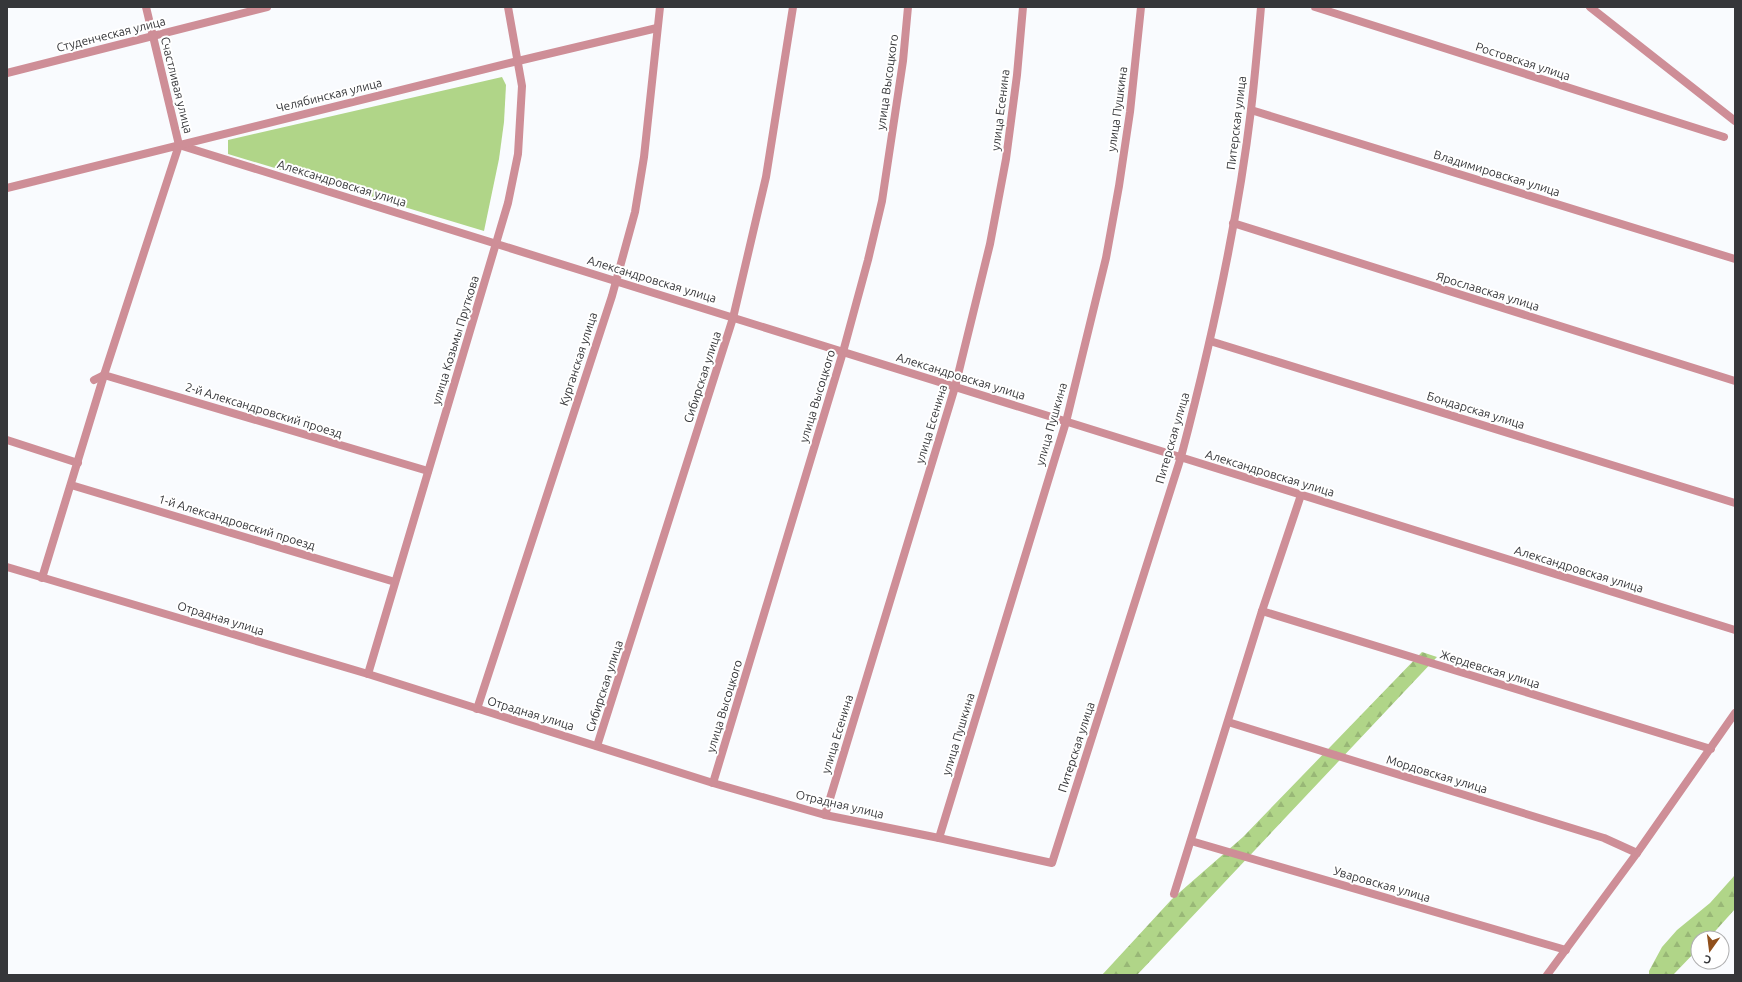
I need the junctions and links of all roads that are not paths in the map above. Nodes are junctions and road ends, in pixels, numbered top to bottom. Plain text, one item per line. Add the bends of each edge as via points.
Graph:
1 (146, 7) edge
2 (267, 7) edge
3 (508, 7) edge
4 (660, 7) edge
5 (793, 7) edge
6 (908, 7) edge
7 (1023, 7) edge
8 (1141, 7) edge
9 (1260, 7) edge
10 (1315, 7) edge
11 (1590, 7) edge
12 (657, 28) junction
13 (153, 36) junction
14 (518, 61) junction
15 (7, 73) edge
16 (1251, 110) junction
17 (1735, 121) edge
18 (1724, 137) dead end
19 (179, 145) junction
20 (7, 188) edge
21 (1233, 224) junction
22 (496, 244) junction
23 (1735, 259) edge
24 (616, 281) junction
25 (733, 318) junction
26 (1210, 340) junction
27 (843, 352) junction
28 (104, 375) junction
29 (94, 380) dead end
30 (1735, 381) edge
31 (955, 387) junction
32 (1066, 422) junction
33 (7, 440) edge
34 (1181, 457) junction
35 (78, 463) junction
36 (428, 471) junction
37 (71, 485) junction
38 (1301, 495) junction
39 (1735, 503) edge
40 (7, 567) edge
41 (42, 578) junction
42 (395, 582) junction
43 (1262, 611) junction
44 (1735, 630) edge
45 (368, 674) junction
46 (477, 709) junction
47 (1735, 713) edge
48 (1228, 722) junction
49 (597, 746) junction
50 (1711, 749) junction
51 (713, 783) junction
52 (825, 815) junction
53 (939, 838) junction
54 (1191, 841) junction
55 (1637, 853) junction
56 (1052, 863) joint
57 (1174, 894) dead end
58 (1566, 950) junction
59 (1547, 975) edge

1 - 13 street, Счастливая улица
2 - 13 street, Студенческая улица
3 - 14 street, улица Козьмы Пруткова
4 - 12 street, Курганская улица
5 - 25 street, Сибирская улица via 766,177
6 - 27 street, улица Высоцкого via 903,61 882,201
7 - 31 street, улица Есенина via 1006,159 990,244
8 - 32 street, улица Пушкина via 1130,112 1110,236
9 - 16 street, Питерская улица
10 - 18 street, Ростовская улица
11 - 17 street
12 - 14 street, Челябинская улица
12 - 24 street, Курганская улица via 644,157 635,212
13 - 15 street, Студенческая улица
13 - 19 street, Счастливая улица
14 - 19 street, Челябинская улица
14 - 22 street, улица Козьмы Пруткова via 522,86 518,154
16 - 21 street, Питерская улица
16 - 23 street, Владимировская улица
19 - 20 street, Челябинская улица
19 - 22 street, Александровская улица
19 - 28 street
21 - 26 street, Питерская улица
21 - 30 street, Ярославская улица
22 - 24 street, Александровская улица
22 - 36 street, улица Козьмы Пруткова
24 - 25 street, Александровская улица
24 - 46 street, Курганская улица
25 - 27 street, Александровская улица
25 - 49 street, Сибирская улица
26 - 34 street, Питерская улица
26 - 39 street, Бондарская улица
27 - 31 street, Александровская улица
27 - 51 street, улица Высоцкого
28 - 29 street
28 - 35 street
28 - 36 street, 2-й Александровский проезд
31 - 32 street, Александровская улица
31 - 52 street, улица Есенина
32 - 34 street, Александровская улица
32 - 53 street, улица Пушкина
33 - 35 street
34 - 38 street, Александровская улица
34 - 56 street, Питерская улица
35 - 37 street
36 - 42 street, улица Козьмы Пруткова
37 - 41 street
37 - 42 street, 1-й Александровский проезд
38 - 43 street
38 - 44 street, Александровская улица
40 - 41 street, Отрадная улица
41 - 45 street, Отрадная улица
42 - 45 street, улица Козьмы Пруткова
43 - 48 street
43 - 50 street, Жердевская улица
45 - 46 street, Отрадная улица
46 - 49 street, Отрадная улица
47 - 50 street
48 - 54 street
48 - 55 street, Мордовская улица via 1604,838
49 - 51 street, Отрадная улица
50 - 55 street
51 - 52 street, Отрадная улица
52 - 53 street, Отрадная улица
53 - 56 street, Отрадная улица
54 - 57 street
54 - 58 street, Уваровская улица
55 - 58 street
58 - 59 street

